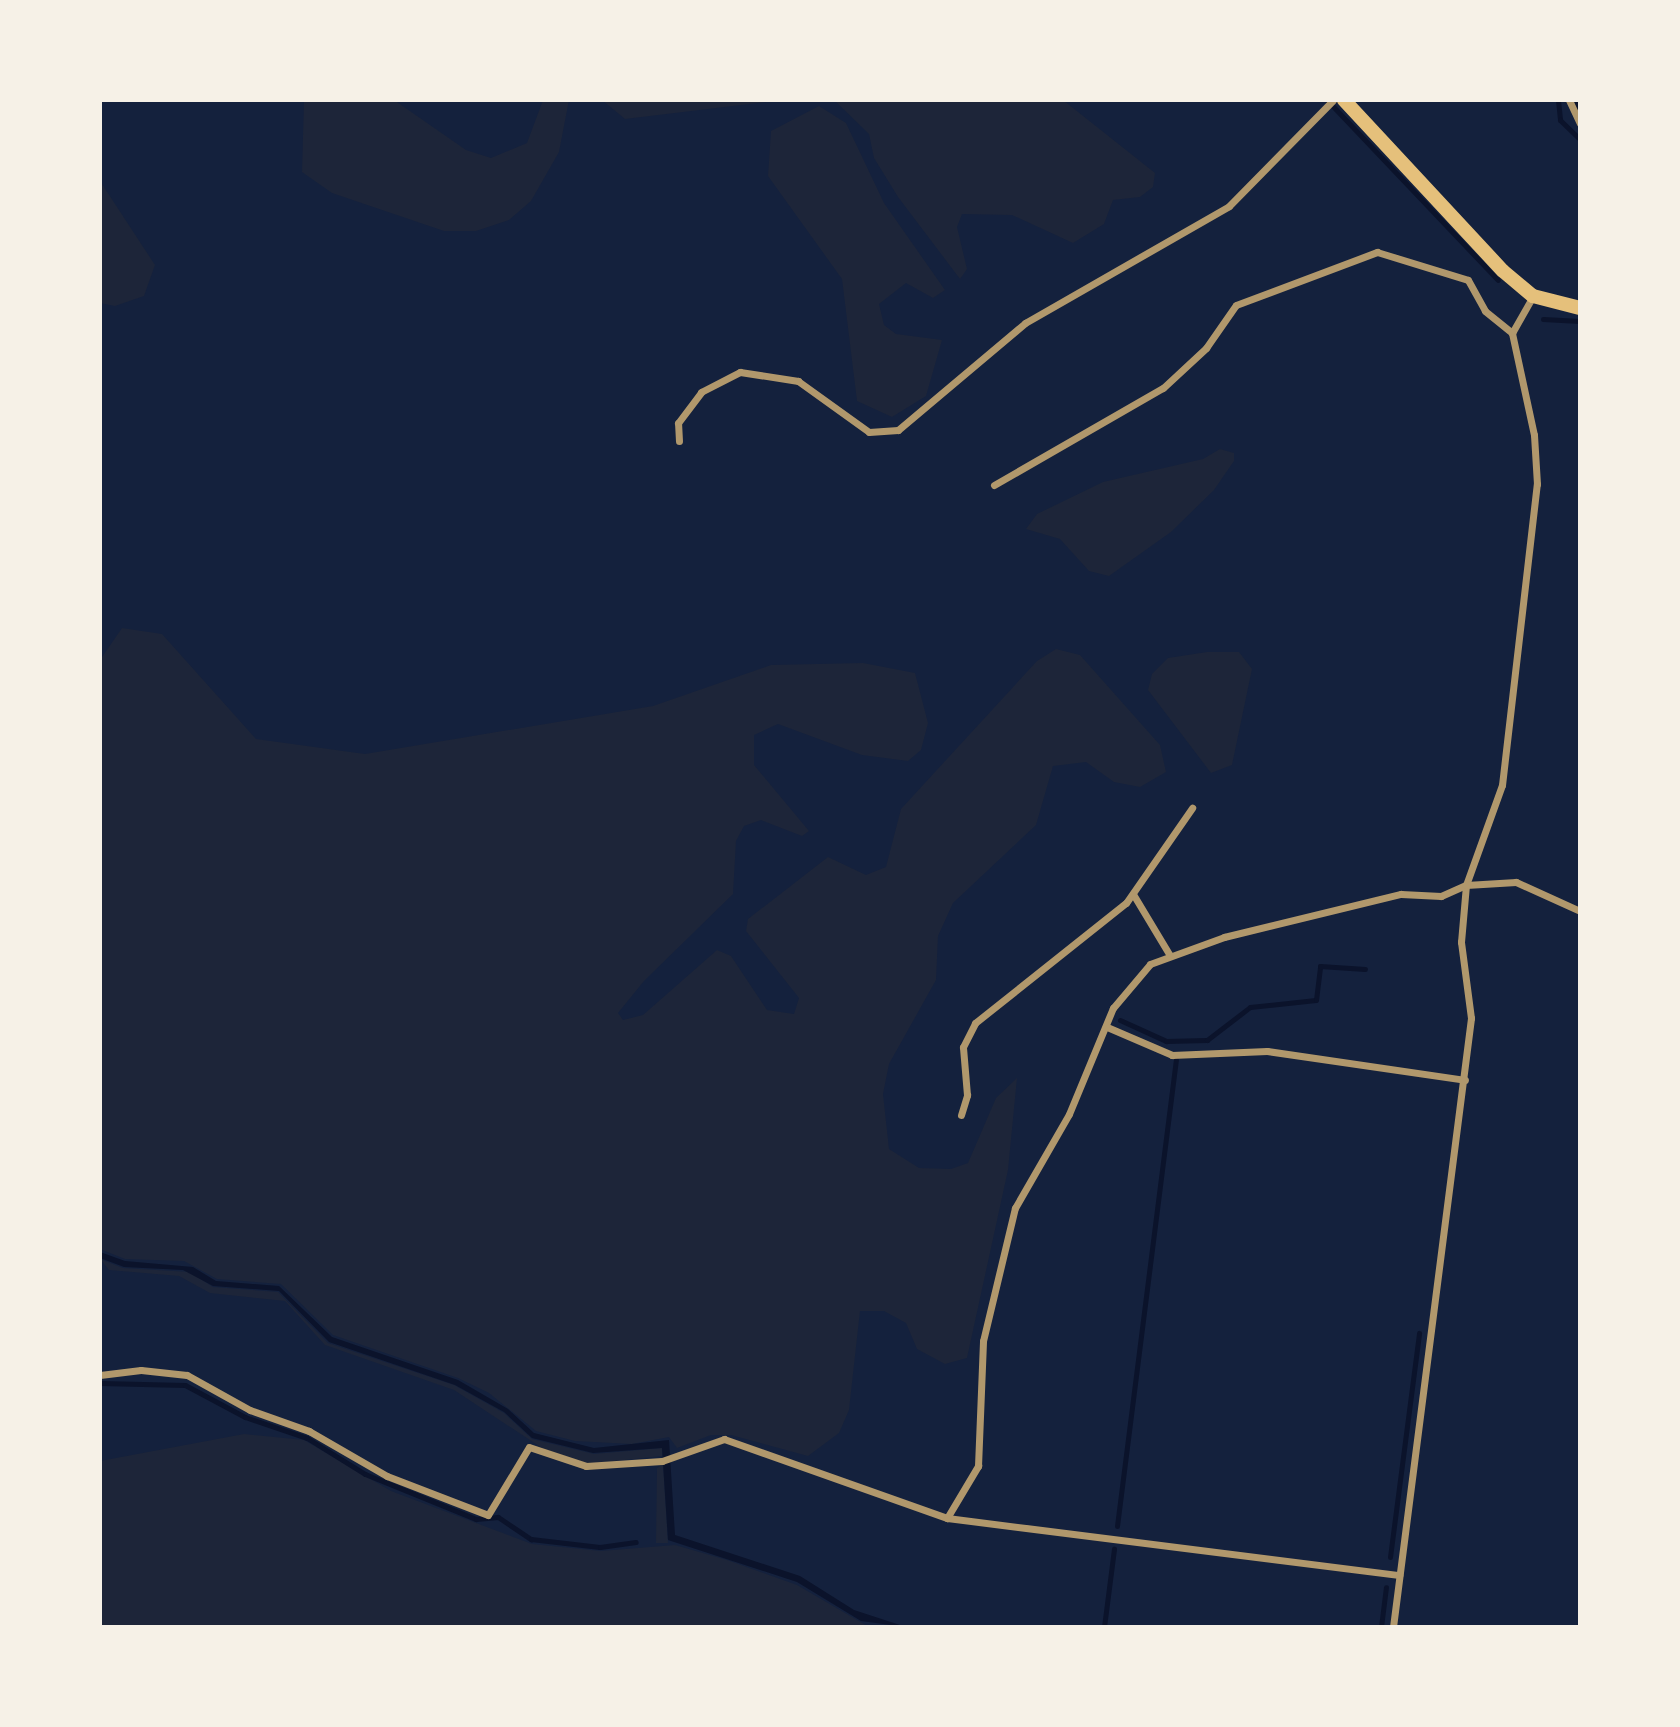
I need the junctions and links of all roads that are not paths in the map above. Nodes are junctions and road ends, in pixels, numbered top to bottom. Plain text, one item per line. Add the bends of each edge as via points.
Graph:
1 (1333, 100) edge
2 (1344, 100) edge
3 (1569, 100) edge
4 (1580, 124) edge
5 (1533, 296) junction
6 (1580, 307) edge
7 (1512, 333) junction
8 (679, 441) dead end
9 (994, 485) dead end
10 (1192, 808) dead end
11 (1466, 885) junction
12 (1133, 894) junction
13 (1579, 911) edge
14 (1169, 954) junction
15 (1107, 1027) junction
16 (1465, 1080) junction
17 (961, 1115) dead end
18 (100, 1375) edge
19 (947, 1518) junction
20 (1399, 1575) junction
21 (1393, 1627) edge

1 - 8 street via 1229,206 1025,323 898,430 869,432 799,381 740,372 701,391 678,423
2 - 5 main road
3 - 4 street
5 - 6 main road
5 - 7 street
7 - 9 street via 1485,311 1468,280 1393,252 1377,252 1236,305 1206,348 1163,388
7 - 11 street via 1534,435 1537,484 1502,785
10 - 12 street
11 - 13 street via 1516,882
11 - 14 street via 1441,896 1391,897
11 - 16 street via 1461,942 1471,1018
12 - 14 street
12 - 17 street via 1062,958 980,1016 963,1046 967,1095
14 - 15 street via 1150,964 1113,1008
15 - 16 street via 1172,1055 1257,1050
15 - 19 street via 1069,1114 1015,1208 983,1341 978,1466
16 - 20 street
18 - 19 street via 141,1370 187,1376 250,1410 309,1431 387,1476 488,1515 499,1506 527,1448 576,1466 662,1461 705,1441 742,1442
19 - 20 street
20 - 21 street

